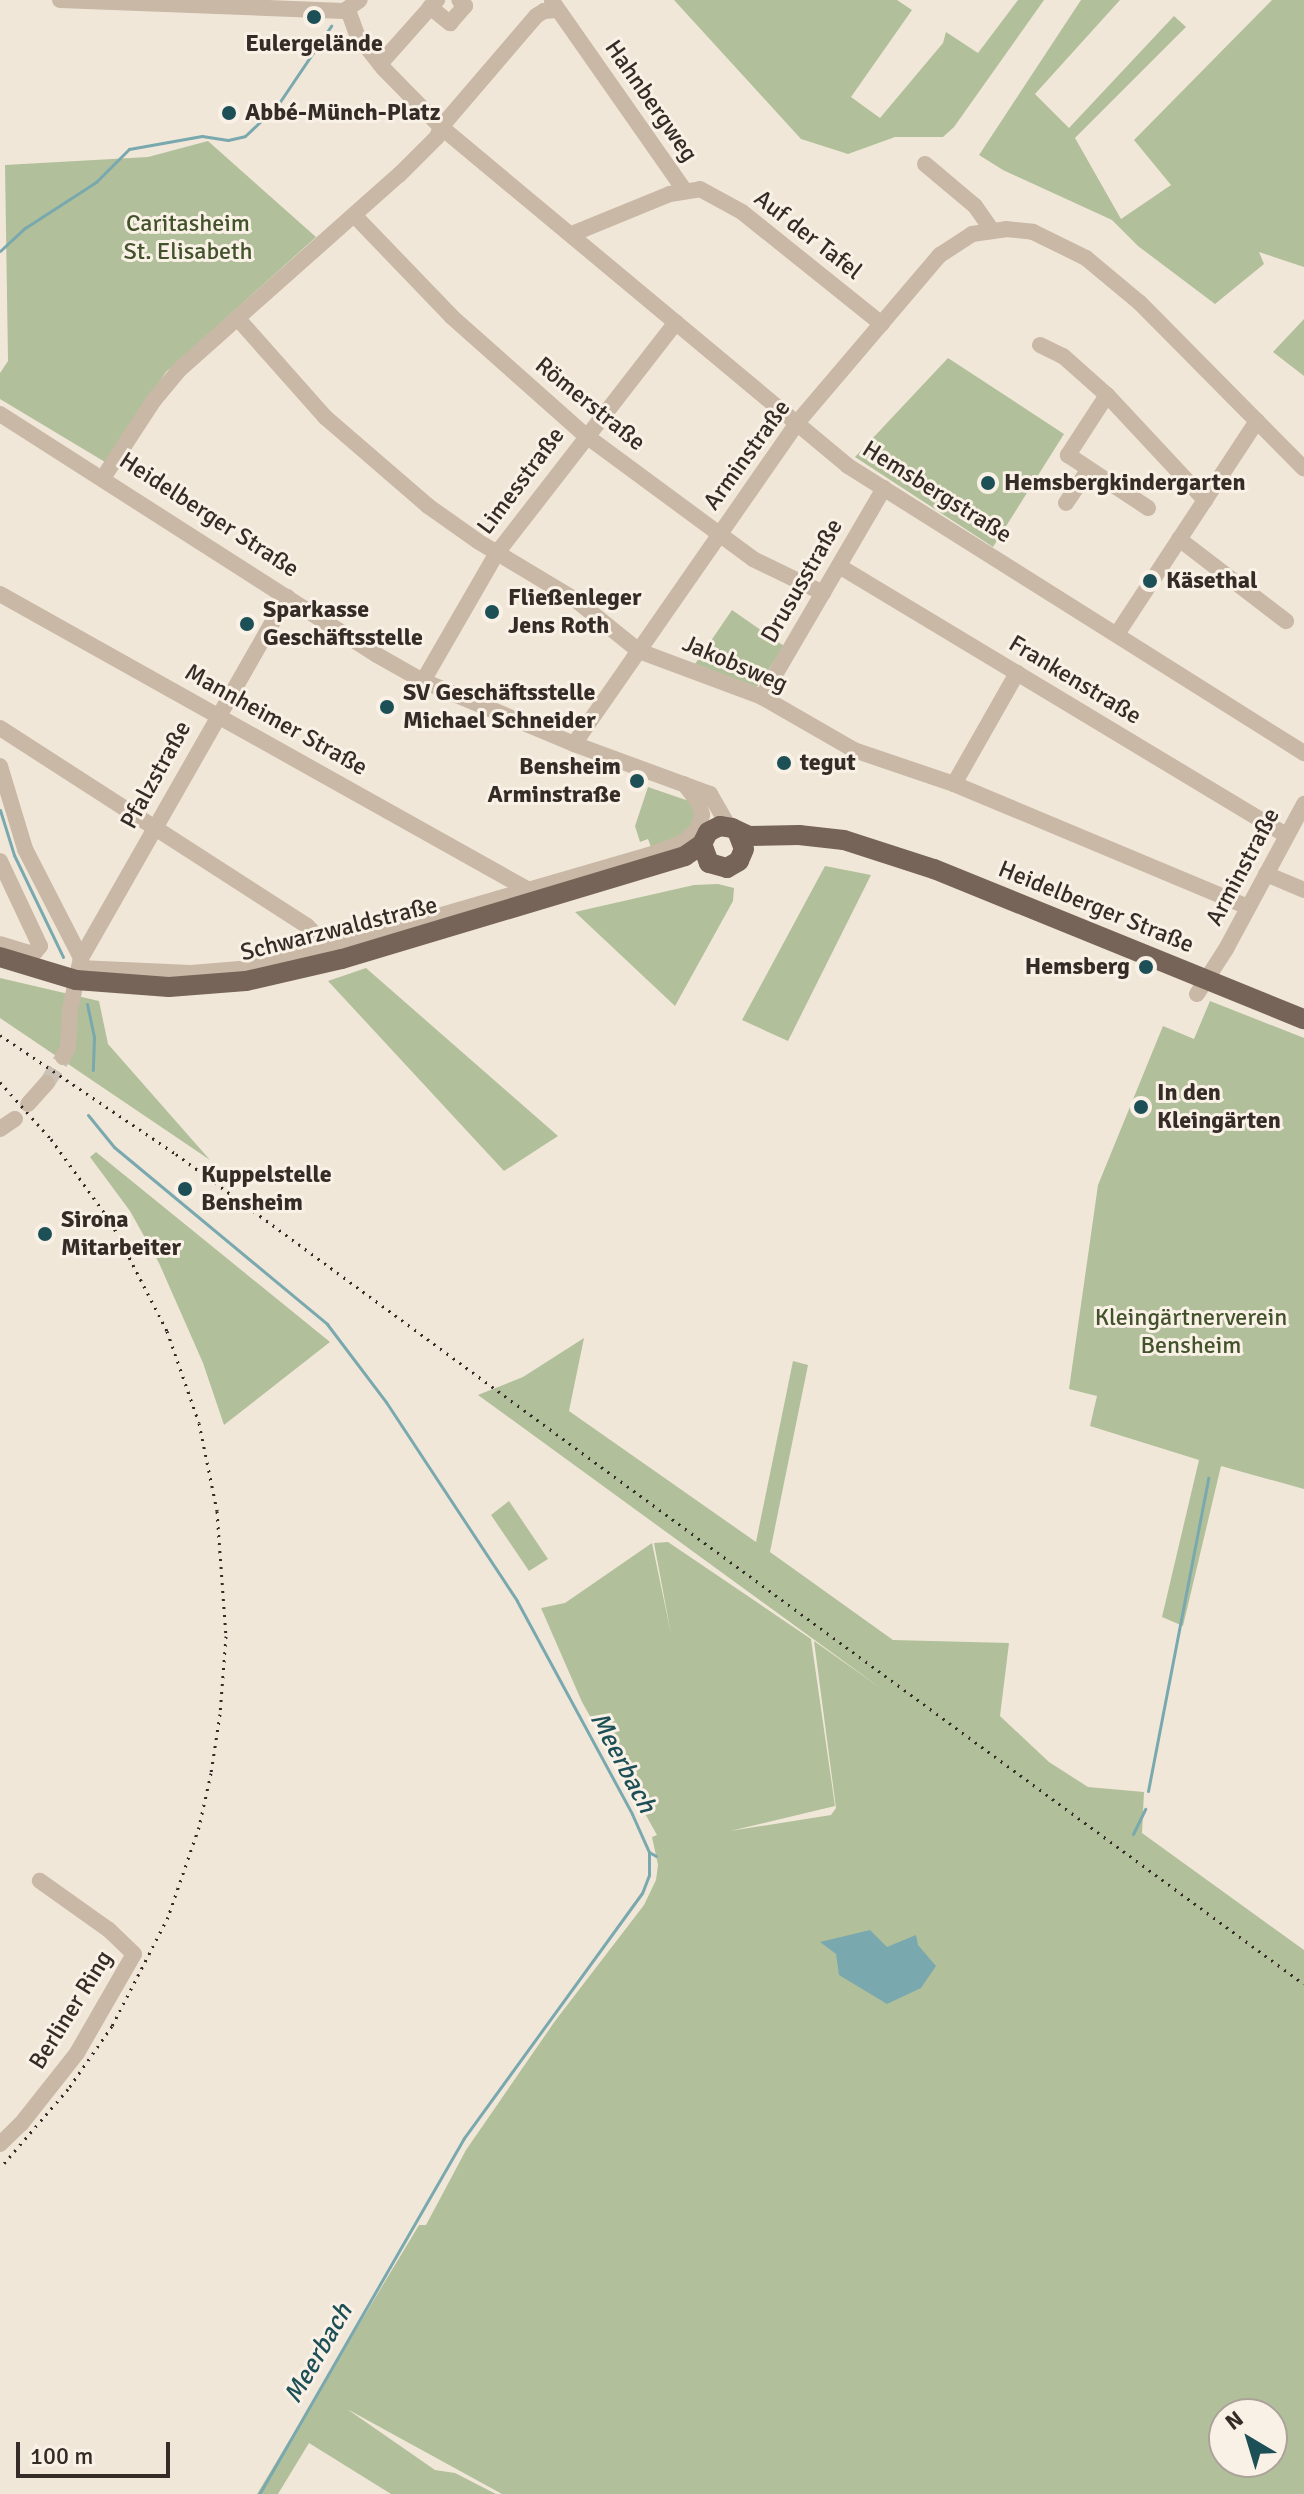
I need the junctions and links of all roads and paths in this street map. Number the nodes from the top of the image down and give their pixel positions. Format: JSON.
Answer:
{"nodes":[{"id":1,"x":60,"y":0,"type":"edge"},
{"id":2,"x":459,"y":0,"type":"edge"},
{"id":3,"x":433,"y":4,"type":"edge"},
{"id":4,"x":354,"y":5,"type":"edge"},
{"id":5,"x":554,"y":5,"type":"edge"},
{"id":6,"x":380,"y":64,"type":"junction"},
{"id":7,"x":441,"y":127,"type":"junction"},
{"id":8,"x":925,"y":164,"type":"dead end"},
{"id":9,"x":693,"y":190,"type":"junction"},
{"id":10,"x":354,"y":215,"type":"junction"},
{"id":11,"x":992,"y":230,"type":"junction"},
{"id":12,"x":572,"y":234,"type":"junction"},
{"id":13,"x":239,"y":320,"type":"junction"},
{"id":14,"x":676,"y":322,"type":"junction"},
{"id":15,"x":882,"y":324,"type":"junction"},
{"id":16,"x":1040,"y":345,"type":"dead end"},
{"id":17,"x":1107,"y":395,"type":"junction"},
{"id":18,"x":0,"y":414,"type":"edge"},
{"id":19,"x":1257,"y":421,"type":"junction"},
{"id":20,"x":796,"y":424,"type":"junction"},
{"id":21,"x":585,"y":435,"type":"junction"},
{"id":22,"x":1089,"y":469,"type":"junction"},
{"id":23,"x":1304,"y":469,"type":"edge"},
{"id":24,"x":103,"y":478,"type":"junction"},
{"id":25,"x":884,"y":488,"type":"junction"},
{"id":26,"x":1205,"y":500,"type":"junction"},
{"id":27,"x":1066,"y":503,"type":"dead end"},
{"id":28,"x":1148,"y":508,"type":"dead end"},
{"id":29,"x":718,"y":536,"type":"junction"},
{"id":30,"x":1179,"y":539,"type":"junction"},
{"id":31,"x":497,"y":553,"type":"junction"},
{"id":32,"x":839,"y":566,"type":"junction"},
{"id":33,"x":823,"y":593,"type":"junction"},
{"id":34,"x":0,"y":594,"type":"edge"},
{"id":35,"x":287,"y":597,"type":"junction"},
{"id":36,"x":1286,"y":621,"type":"dead end"},
{"id":37,"x":1117,"y":634,"type":"junction"},
{"id":38,"x":639,"y":651,"type":"junction"},
{"id":39,"x":1017,"y":673,"type":"junction"},
{"id":40,"x":423,"y":681,"type":"junction"},
{"id":41,"x":762,"y":697,"type":"junction"},
{"id":42,"x":218,"y":715,"type":"junction"},
{"id":43,"x":0,"y":728,"type":"edge"},
{"id":44,"x":574,"y":744,"type":"junction"},
{"id":45,"x":1304,"y":753,"type":"edge"},
{"id":46,"x":0,"y":766,"type":"edge"},
{"id":47,"x":682,"y":782,"type":"junction"},
{"id":48,"x":954,"y":784,"type":"junction"},
{"id":49,"x":700,"y":789,"type":"junction"},
{"id":50,"x":1304,"y":804,"type":"edge"},
{"id":51,"x":155,"y":826,"type":"junction"},
{"id":52,"x":1286,"y":835,"type":"junction"},
{"id":53,"x":737,"y":836,"type":"junction"},
{"id":54,"x":700,"y":847,"type":"junction"},
{"id":55,"x":0,"y":861,"type":"edge"},
{"id":56,"x":1266,"y":874,"type":"junction"},
{"id":57,"x":527,"y":889,"type":"junction"},
{"id":58,"x":1304,"y":890,"type":"edge"},
{"id":59,"x":1248,"y":907,"type":"junction"},
{"id":60,"x":0,"y":944,"type":"edge"},
{"id":61,"x":329,"y":948,"type":"junction"},
{"id":62,"x":0,"y":957,"type":"edge"},
{"id":63,"x":79,"y":968,"type":"junction"},
{"id":64,"x":1201,"y":987,"type":"junction"},
{"id":65,"x":1304,"y":1019,"type":"edge"},
{"id":66,"x":63,"y":1057,"type":"tunnel mouth"},
{"id":67,"x":47,"y":1083,"type":"tunnel mouth"},
{"id":68,"x":28,"y":1104,"type":"dead end"},
{"id":69,"x":15,"y":1119,"type":"dead end"},
{"id":70,"x":0,"y":1129,"type":"edge"},
{"id":71,"x":40,"y":1881,"type":"dead end"},
{"id":72,"x":0,"y":2144,"type":"edge"}],
"edges":[{"from":1,"to":4,"type":"street"},
{"from":2,"to":3,"type":"street"},
{"from":3,"to":6,"type":"street"},
{"from":4,"to":6,"type":"street","name":"Hemsbergstraße"},
{"from":5,"to":7,"type":"street"},
{"from":5,"to":9,"type":"street","name":"Hahnbergweg"},
{"from":6,"to":7,"type":"street","name":"Hemsbergstraße"},
{"from":7,"to":10,"type":"street"},
{"from":7,"to":12,"type":"street","name":"Hemsbergstraße"},
{"from":8,"to":11,"type":"street"},
{"from":9,"to":12,"type":"street"},
{"from":9,"to":15,"type":"street","name":"Auf der Tafel"},
{"from":10,"to":13,"type":"street"},
{"from":10,"to":21,"type":"street","name":"Römerstraße"},
{"from":11,"to":15,"type":"street","name":"Arminstraße"},
{"from":11,"to":19,"type":"street","name":"Arminstraße"},
{"from":12,"to":14,"type":"street","name":"Hemsbergstraße"},
{"from":13,"to":24,"type":"street"},
{"from":13,"to":31,"type":"street","name":"Jakobsweg"},
{"from":14,"to":20,"type":"street","name":"Hemsbergstraße"},
{"from":14,"to":21,"type":"street","name":"Limesstraße"},
{"from":15,"to":20,"type":"street","name":"Arminstraße"},
{"from":16,"to":17,"type":"street"},
{"from":17,"to":22,"type":"street"},
{"from":17,"to":26,"type":"street"},
{"from":18,"to":24,"type":"street","name":"Heidelberger Straße"},
{"from":19,"to":23,"type":"street","name":"Arminstraße"},
{"from":19,"to":26,"type":"street"},
{"from":20,"to":25,"type":"street","name":"Hemsbergstraße"},
{"from":20,"to":29,"type":"street","name":"Arminstraße"},
{"from":21,"to":29,"type":"street","name":"Römerstraße"},
{"from":21,"to":31,"type":"street","name":"Limesstraße"},
{"from":22,"to":27,"type":"street"},
{"from":22,"to":28,"type":"street"},
{"from":24,"to":35,"type":"street","name":"Heidelberger Straße"},
{"from":25,"to":32,"type":"street","name":"Drususstraße"},
{"from":25,"to":37,"type":"street","name":"Hemsbergstraße"},
{"from":26,"to":30,"type":"street"},
{"from":29,"to":33,"type":"street","name":"Römerstraße"},
{"from":29,"to":38,"type":"street","name":"Arminstraße"},
{"from":30,"to":36,"type":"street"},
{"from":30,"to":37,"type":"street"},
{"from":31,"to":38,"type":"street","name":"Jakobsweg"},
{"from":31,"to":40,"type":"street","name":"Limesstraße"},
{"from":32,"to":33,"type":"street","name":"Drususstraße"},
{"from":32,"to":39,"type":"street","name":"Frankenstraße"},
{"from":33,"to":41,"type":"street","name":"Drususstraße"},
{"from":34,"to":42,"type":"street","name":"Mannheimer Straße"},
{"from":35,"to":40,"type":"street","name":"Heidelberger Straße"},
{"from":35,"to":42,"type":"street","name":"Pfalzstraße"},
{"from":37,"to":45,"type":"street","name":"Hemsbergstraße"},
{"from":38,"to":41,"type":"street","name":"Jakobsweg"},
{"from":38,"to":44,"type":"street","name":"Arminstraße"},
{"from":39,"to":48,"type":"street"},
{"from":39,"to":52,"type":"street","name":"Frankenstraße"},
{"from":40,"to":44,"type":"street","name":"Heidelberger Straße"},
{"from":41,"to":48,"type":"street","name":"Jakobsweg"},
{"from":42,"to":51,"type":"street","name":"Pfalzstraße"},
{"from":42,"to":57,"type":"street","name":"Mannheimer Straße"},
{"from":43,"to":51,"type":"street"},
{"from":44,"to":47,"type":"street","name":"Heidelberger Straße"},
{"from":46,"to":63,"type":"street"},
{"from":47,"to":49,"type":"street","name":"Heidelberger Straße"},
{"from":47,"to":57,"type":"street","name":"Schwarzwaldstraße"},
{"from":48,"to":59,"type":"street","name":"Jakobsweg"},
{"from":49,"to":53,"type":"street","name":"Heidelberger Straße"},
{"from":49,"to":54,"type":"street"},
{"from":50,"to":52,"type":"street","name":"Arminstraße"},
{"from":51,"to":61,"type":"street"},
{"from":51,"to":63,"type":"street","name":"Pfalzstraße"},
{"from":52,"to":56,"type":"street","name":"Arminstraße"},
{"from":53,"to":54,"type":"main road","name":"Heidelberger Straße"},
{"from":53,"to":54,"type":"main road"},
{"from":53,"to":64,"type":"main road","name":"Heidelberger Straße"},
{"from":54,"to":63,"type":"main road","name":"Schwarzwaldstraße"},
{"from":55,"to":60,"type":"street"},
{"from":56,"to":58,"type":"street"},
{"from":56,"to":59,"type":"street","name":"Arminstraße"},
{"from":57,"to":61,"type":"street","name":"Schwarzwaldstraße"},
{"from":59,"to":64,"type":"street","name":"Arminstraße"},
{"from":61,"to":63,"type":"street","name":"Schwarzwaldstraße"},
{"from":62,"to":63,"type":"main road","name":"Schwarzwaldstraße"},
{"from":63,"to":66,"type":"street"},
{"from":64,"to":65,"type":"main road","name":"Heidelberger Straße"},
{"from":67,"to":68,"type":"street"},
{"from":69,"to":70,"type":"street"},
{"from":71,"to":72,"type":"street","name":"Berliner Ring"}]}
